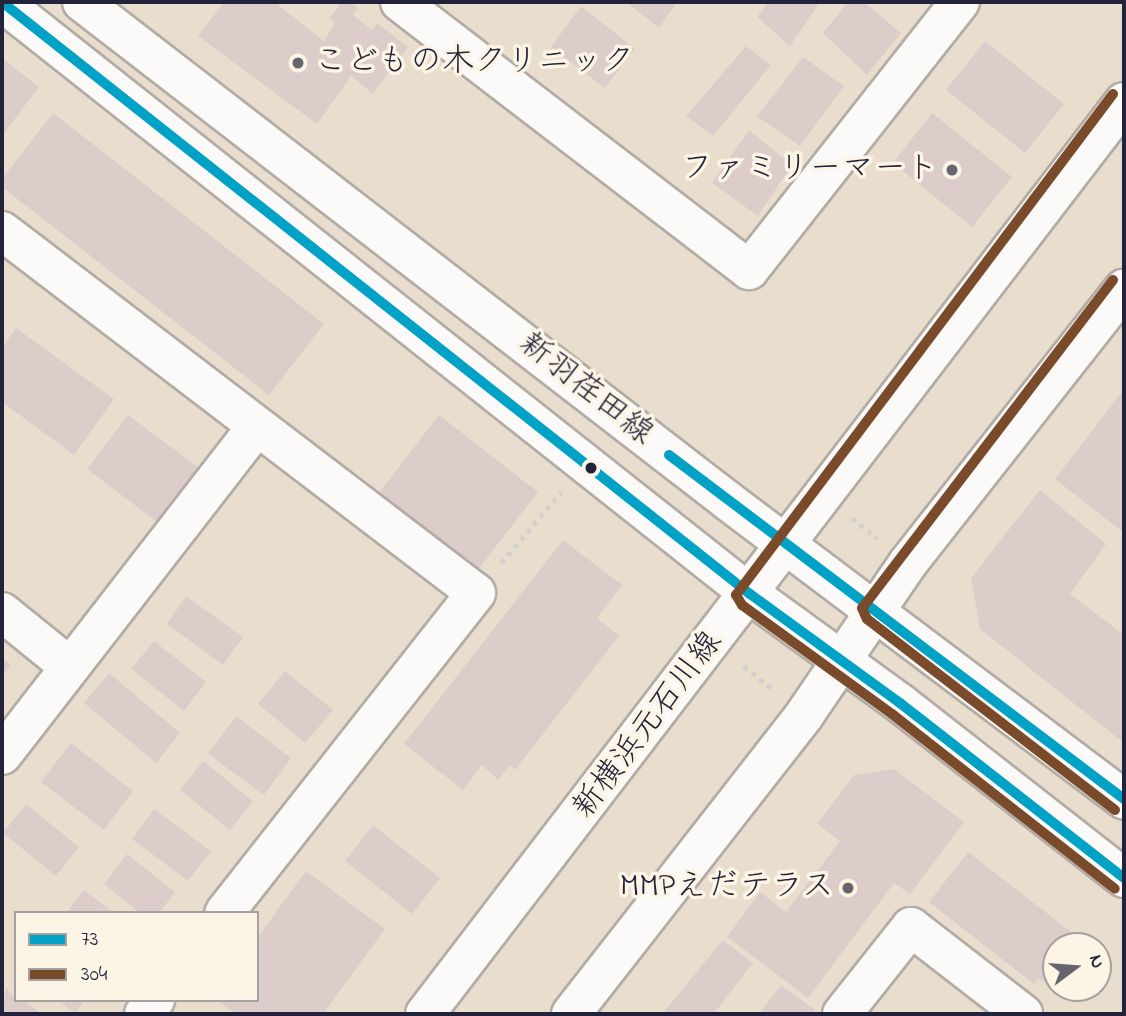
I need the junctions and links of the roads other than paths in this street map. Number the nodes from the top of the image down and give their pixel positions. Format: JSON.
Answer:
{"nodes":[{"id":1,"x":2,"y":2,"type":"edge"},
{"id":2,"x":82,"y":2,"type":"edge"},
{"id":3,"x":400,"y":2,"type":"edge"},
{"id":4,"x":947,"y":6,"type":"edge"},
{"id":5,"x":1124,"y":102,"type":"edge"},
{"id":6,"x":2,"y":232,"type":"edge"},
{"id":7,"x":1124,"y":289,"type":"edge"},
{"id":8,"x":256,"y":427,"type":"junction"},
{"id":9,"x":789,"y":543,"type":"junction"},
{"id":10,"x":750,"y":594,"type":"junction"},
{"id":11,"x":876,"y":608,"type":"junction"},
{"id":12,"x":2,"y":612,"type":"edge"},
{"id":13,"x":840,"y":664,"type":"junction"},
{"id":14,"x":70,"y":667,"type":"junction"},
{"id":15,"x":2,"y":755,"type":"edge"},
{"id":16,"x":1124,"y":799,"type":"edge"},
{"id":17,"x":1124,"y":878,"type":"edge"},
{"id":18,"x":226,"y":911,"type":"edge"},
{"id":19,"x":425,"y":1014,"type":"edge"},
{"id":20,"x":571,"y":1014,"type":"edge"},
{"id":21,"x":842,"y":1014,"type":"edge"},
{"id":22,"x":1023,"y":1014,"type":"edge"}],
"edges":[{"from":1,"to":10,"type":"street","name":"新羽荏田線"},
{"from":2,"to":9,"type":"street","name":"新羽荏田線"},
{"from":3,"to":4,"type":"street"},
{"from":5,"to":9,"type":"street","name":"新横浜元石川線"},
{"from":6,"to":8,"type":"street"},
{"from":7,"to":11,"type":"street"},
{"from":8,"to":14,"type":"street"},
{"from":8,"to":18,"type":"street"},
{"from":9,"to":10,"type":"street","name":"新横浜元石川線"},
{"from":9,"to":11,"type":"street","name":"新羽荏田線"},
{"from":10,"to":13,"type":"street","name":"新羽荏田線"},
{"from":10,"to":19,"type":"street","name":"新横浜元石川線"},
{"from":11,"to":13,"type":"street"},
{"from":11,"to":16,"type":"street","name":"新羽荏田線"},
{"from":12,"to":14,"type":"street"},
{"from":13,"to":17,"type":"street","name":"新羽荏田線"},
{"from":13,"to":20,"type":"street"},
{"from":14,"to":15,"type":"street"},
{"from":21,"to":22,"type":"street"}]}
